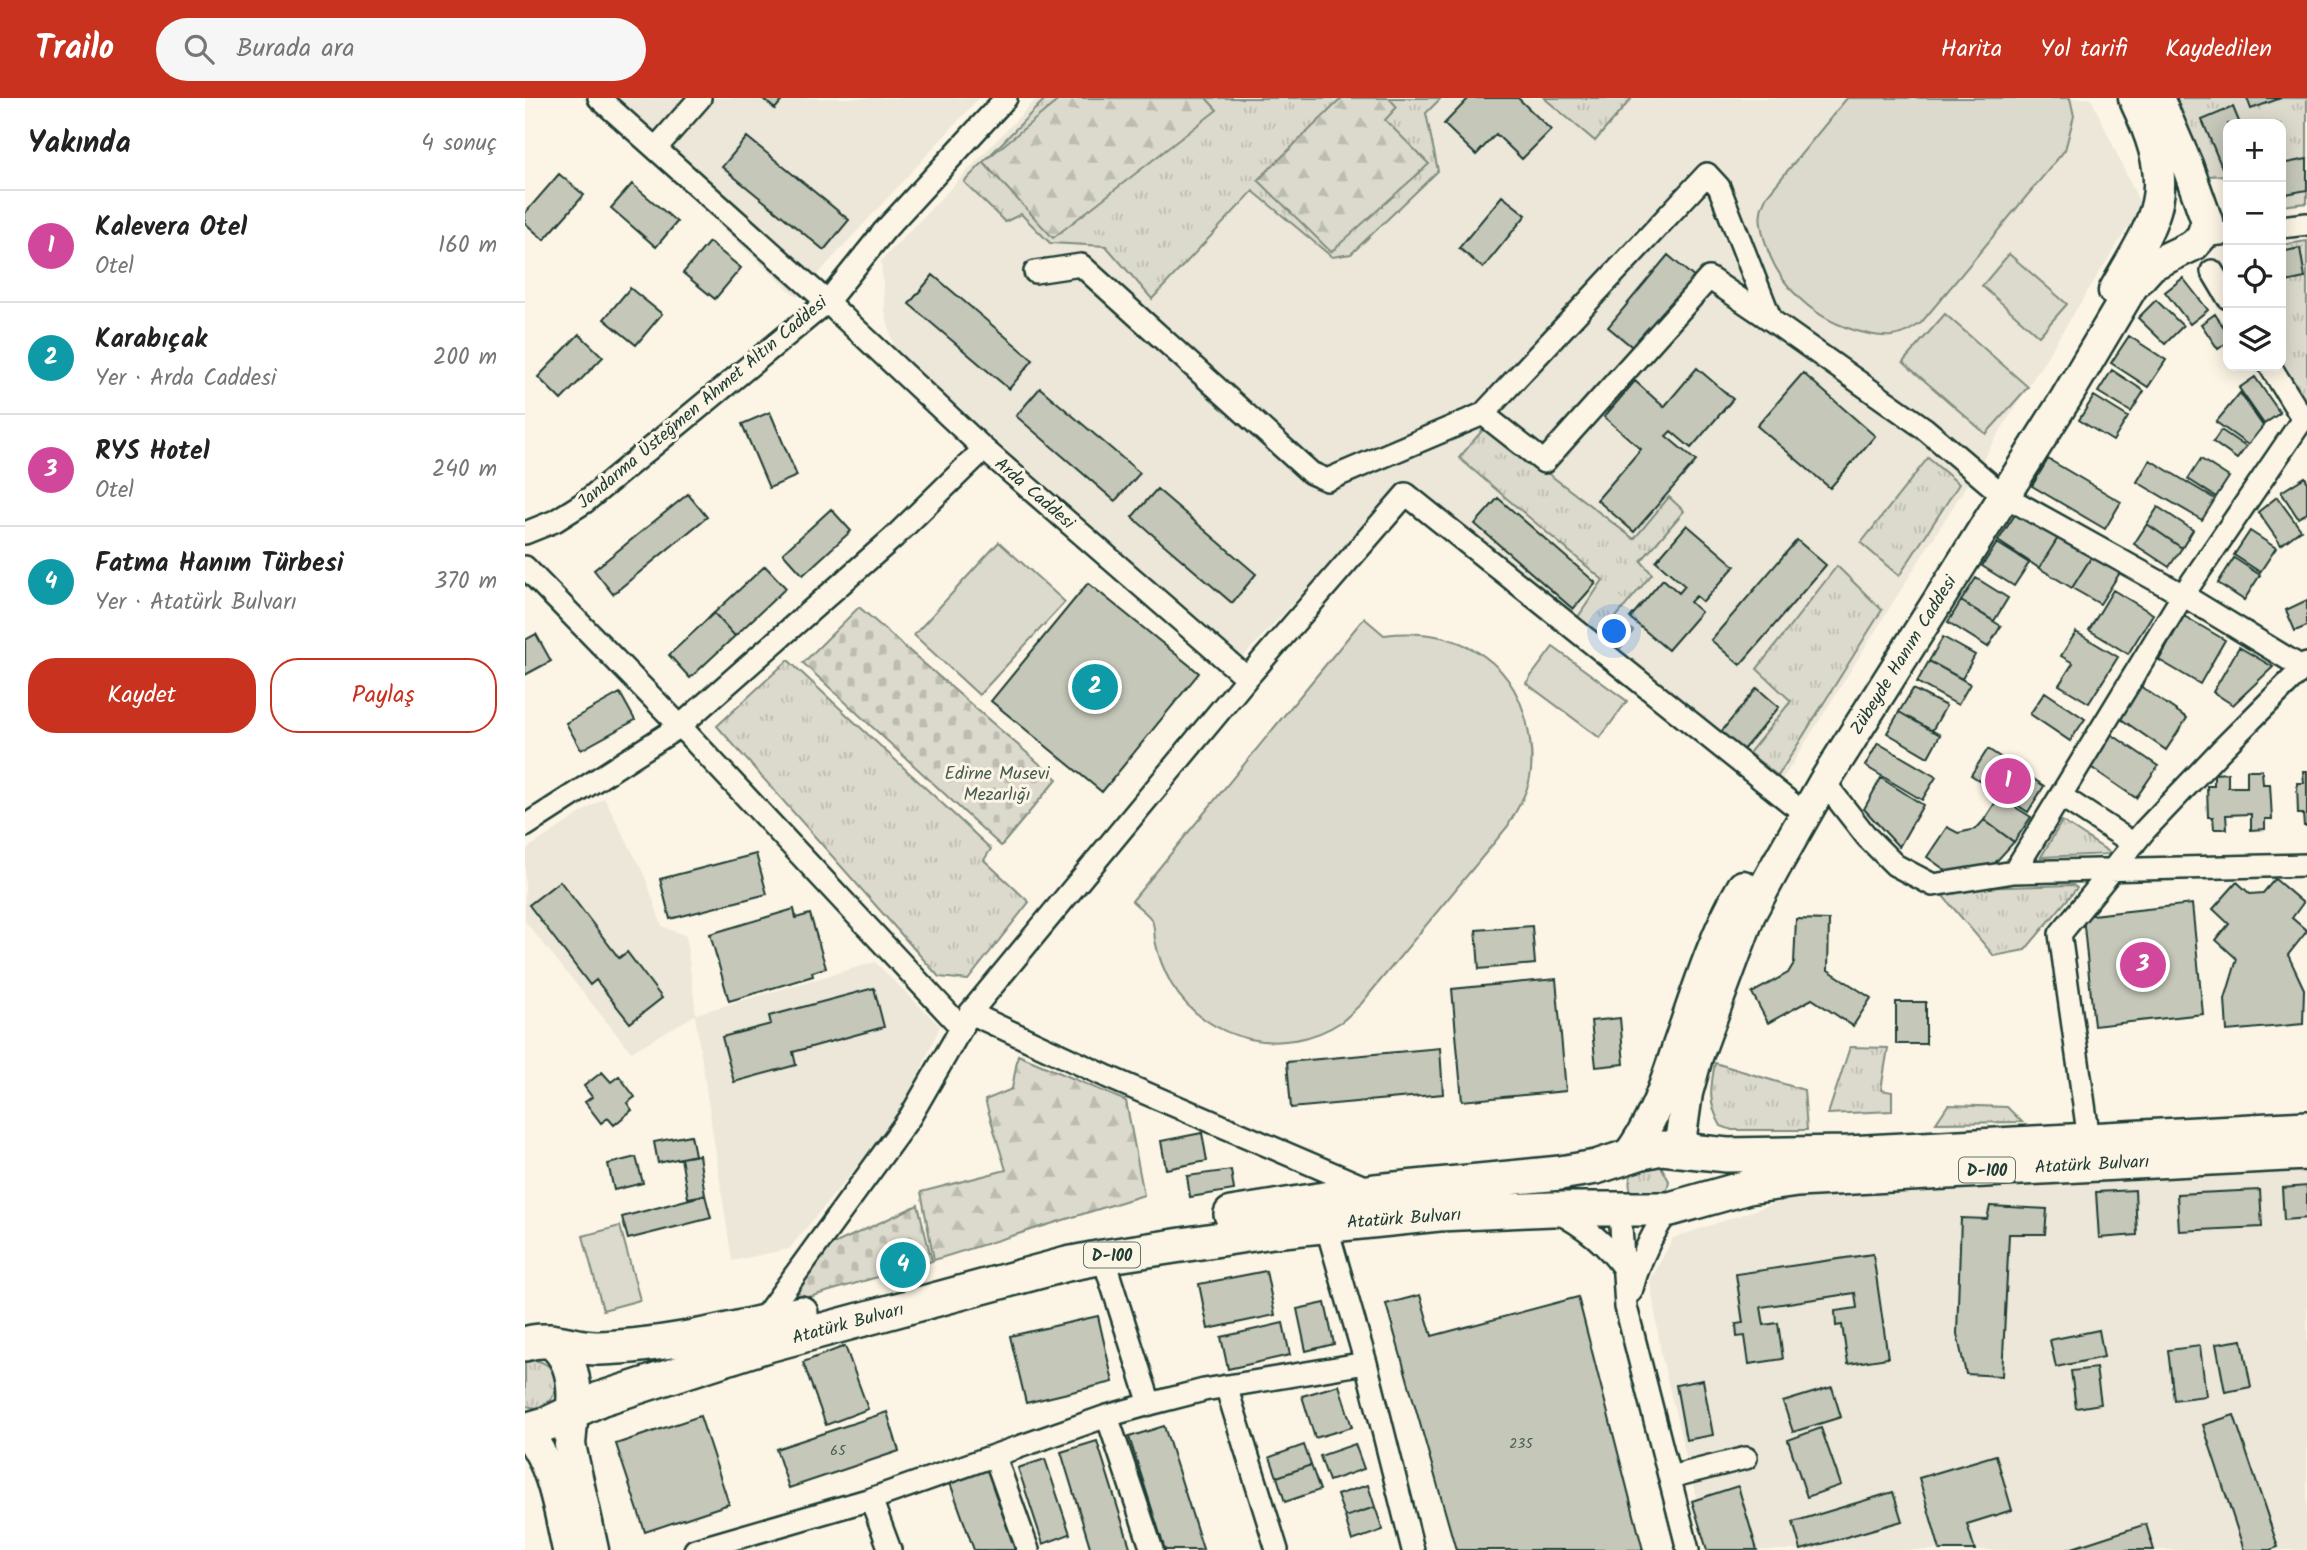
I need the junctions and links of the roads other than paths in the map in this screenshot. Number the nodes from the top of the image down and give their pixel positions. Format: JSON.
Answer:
{"nodes":[{"id":1,"x":599,"y":98,"type":"edge"},
{"id":2,"x":700,"y":98,"type":"edge"},
{"id":3,"x":1006,"y":98,"type":"edge"},
{"id":4,"x":2147,"y":100,"type":"edge"},
{"id":5,"x":656,"y":148,"type":"junction"},
{"id":6,"x":2150,"y":223,"type":"junction"},
{"id":7,"x":2307,"y":224,"type":"edge"},
{"id":8,"x":2286,"y":226,"type":"edge"},
{"id":9,"x":2215,"y":234,"type":"edge"},
{"id":10,"x":2174,"y":254,"type":"junction"},
{"id":11,"x":2212,"y":271,"type":"dead end"},
{"id":12,"x":1035,"y":272,"type":"dead end"},
{"id":13,"x":2223,"y":290,"type":"edge"},
{"id":14,"x":827,"y":302,"type":"junction"},
{"id":15,"x":1771,"y":320,"type":"junction"},
{"id":16,"x":2273,"y":371,"type":"edge"},
{"id":17,"x":1483,"y":414,"type":"junction"},
{"id":18,"x":984,"y":449,"type":"junction"},
{"id":19,"x":1997,"y":490,"type":"junction"},
{"id":20,"x":525,"y":533,"type":"edge"},
{"id":21,"x":525,"y":567,"type":"edge"},
{"id":22,"x":2183,"y":595,"type":"junction"},
{"id":23,"x":2305,"y":666,"type":"edge"},
{"id":24,"x":1247,"y":678,"type":"junction"},
{"id":25,"x":680,"y":726,"type":"junction"},
{"id":26,"x":1824,"y":782,"type":"junction"},
{"id":27,"x":2061,"y":796,"type":"junction"},
{"id":28,"x":1791,"y":803,"type":"junction"},
{"id":29,"x":525,"y":826,"type":"edge"},
{"id":30,"x":2134,"y":844,"type":"junction"},
{"id":31,"x":2307,"y":865,"type":"edge"},
{"id":32,"x":2112,"y":869,"type":"junction"},
{"id":33,"x":2014,"y":872,"type":"junction"},
{"id":34,"x":965,"y":1019,"type":"junction"},
{"id":35,"x":2307,"y":1128,"type":"edge"},
{"id":36,"x":2089,"y":1140,"type":"junction"},
{"id":37,"x":1679,"y":1150,"type":"junction"},
{"id":38,"x":2307,"y":1153,"type":"edge"},
{"id":39,"x":1626,"y":1158,"type":"junction"},
{"id":40,"x":1375,"y":1191,"type":"junction"},
{"id":41,"x":1552,"y":1209,"type":"junction"},
{"id":42,"x":1670,"y":1209,"type":"junction"},
{"id":43,"x":1621,"y":1210,"type":"junction"},
{"id":44,"x":1326,"y":1224,"type":"junction"},
{"id":45,"x":1103,"y":1257,"type":"junction"},
{"id":46,"x":1624,"y":1269,"type":"junction"},
{"id":47,"x":1626,"y":1307,"type":"junction"},
{"id":48,"x":761,"y":1323,"type":"junction"},
{"id":49,"x":534,"y":1337,"type":"edge"},
{"id":50,"x":1366,"y":1363,"type":"junction"},
{"id":51,"x":1226,"y":1386,"type":"junction"},
{"id":52,"x":1150,"y":1404,"type":"junction"},
{"id":53,"x":573,"y":1411,"type":"junction"},
{"id":54,"x":1107,"y":1416,"type":"junction"},
{"id":55,"x":525,"y":1430,"type":"edge"},
{"id":56,"x":995,"y":1457,"type":"junction"},
{"id":57,"x":1745,"y":1458,"type":"dead end"},
{"id":58,"x":1670,"y":1477,"type":"junction"},
{"id":59,"x":871,"y":1499,"type":"junction"},
{"id":60,"x":749,"y":1542,"type":"edge"},
{"id":61,"x":1410,"y":1549,"type":"edge"},
{"id":62,"x":568,"y":1550,"type":"edge"},
{"id":63,"x":593,"y":1550,"type":"edge"},
{"id":64,"x":695,"y":1550,"type":"edge"},
{"id":65,"x":890,"y":1550,"type":"edge"},
{"id":66,"x":1028,"y":1550,"type":"edge"},
{"id":67,"x":1153,"y":1550,"type":"edge"},
{"id":68,"x":1277,"y":1550,"type":"edge"},
{"id":69,"x":1688,"y":1550,"type":"edge"}],
"edges":[{"from":1,"to":5,"type":"street","name":"Arda Caddesi"},
{"from":2,"to":5,"type":"street"},
{"from":3,"to":14,"type":"street","name":"Jandarma Üsteğmen Ahmet Altın Caddesi"},
{"from":4,"to":6,"type":"main road","name":"Zübeyde Hanım Caddesi"},
{"from":4,"to":9,"type":"main road"},
{"from":5,"to":14,"type":"street","name":"Arda Caddesi"},
{"from":6,"to":10,"type":"main road"},
{"from":6,"to":19,"type":"main road","name":"Zübeyde Hanım Caddesi"},
{"from":7,"to":8,"type":"street"},
{"from":9,"to":10,"type":"main road","name":"Zübeyde Hanım Caddesi"},
{"from":10,"to":19,"type":"main road","name":"Zübeyde Hanım Caddesi"},
{"from":11,"to":13,"type":"street"},
{"from":12,"to":17,"type":"street"},
{"from":14,"to":18,"type":"street","name":"Arda Caddesi"},
{"from":14,"to":20,"type":"street","name":"Jandarma Üsteğmen Ahmet Altın Caddesi"},
{"from":15,"to":17,"type":"street"},
{"from":15,"to":17,"type":"street"},
{"from":15,"to":19,"type":"street"},
{"from":16,"to":22,"type":"street"},
{"from":18,"to":24,"type":"street","name":"Arda Caddesi"},
{"from":18,"to":25,"type":"street"},
{"from":19,"to":22,"type":"street"},
{"from":19,"to":26,"type":"main road","name":"Zübeyde Hanım Caddesi"},
{"from":19,"to":28,"type":"main road","name":"Zübeyde Hanım Caddesi"},
{"from":21,"to":25,"type":"street"},
{"from":22,"to":23,"type":"street"},
{"from":22,"to":27,"type":"street"},
{"from":23,"to":30,"type":"street"},
{"from":24,"to":28,"type":"street"},
{"from":24,"to":34,"type":"street"},
{"from":25,"to":29,"type":"street"},
{"from":25,"to":34,"type":"street"},
{"from":26,"to":33,"type":"street"},
{"from":26,"to":37,"type":"main road","name":"Zübeyde Hanım Caddesi"},
{"from":27,"to":30,"type":"street"},
{"from":27,"to":33,"type":"street"},
{"from":28,"to":39,"type":"main road","name":"Zübeyde Hanım Caddesi"},
{"from":30,"to":32,"type":"street"},
{"from":31,"to":32,"type":"street"},
{"from":32,"to":33,"type":"street"},
{"from":32,"to":36,"type":"street"},
{"from":34,"to":40,"type":"street"},
{"from":34,"to":48,"type":"street"},
{"from":35,"to":36,"type":"main road","name":"Atatürk Bulvarı","number":"D-100"},
{"from":36,"to":37,"type":"main road","name":"Atatürk Bulvarı","number":"D-100"},
{"from":37,"to":39,"type":"main road","name":"Atatürk Bulvarı","number":"D-100"},
{"from":37,"to":42,"type":"main road"},
{"from":38,"to":42,"type":"main road","name":"Atatürk Bulvarı","number":"D-100"},
{"from":39,"to":40,"type":"main road","name":"Atatürk Bulvarı","number":"D-100"},
{"from":39,"to":43,"type":"main road"},
{"from":40,"to":48,"type":"main road","name":"Atatürk Bulvarı","number":"D-100"},
{"from":41,"to":43,"type":"main road","name":"Atatürk Bulvarı","number":"D-100"},
{"from":41,"to":44,"type":"main road","name":"Atatürk Bulvarı","number":"D-100"},
{"from":41,"to":46,"type":"street"},
{"from":42,"to":43,"type":"main road","name":"Atatürk Bulvarı","number":"D-100"},
{"from":42,"to":47,"type":"street"},
{"from":43,"to":46,"type":"street"},
{"from":44,"to":45,"type":"main road","name":"Atatürk Bulvarı","number":"D-100"},
{"from":44,"to":50,"type":"street"},
{"from":45,"to":52,"type":"street"},
{"from":45,"to":53,"type":"main road","name":"Atatürk Bulvarı","number":"D-100"},
{"from":46,"to":47,"type":"street"},
{"from":47,"to":58,"type":"street"},
{"from":48,"to":49,"type":"main road","name":"Atatürk Bulvarı","number":"D-100"},
{"from":49,"to":53,"type":"main road"},
{"from":50,"to":51,"type":"street"},
{"from":50,"to":61,"type":"street"},
{"from":51,"to":52,"type":"street"},
{"from":51,"to":68,"type":"street"},
{"from":52,"to":54,"type":"street"},
{"from":53,"to":55,"type":"main road","name":"Atatürk Bulvarı","number":"D-100"},
{"from":53,"to":63,"type":"main road"},
{"from":54,"to":56,"type":"street"},
{"from":54,"to":67,"type":"street"},
{"from":55,"to":62,"type":"main road"},
{"from":56,"to":59,"type":"street"},
{"from":56,"to":66,"type":"street"},
{"from":57,"to":58,"type":"street"},
{"from":58,"to":69,"type":"street"},
{"from":59,"to":60,"type":"street"},
{"from":59,"to":65,"type":"street"},
{"from":60,"to":64,"type":"street"}]}
